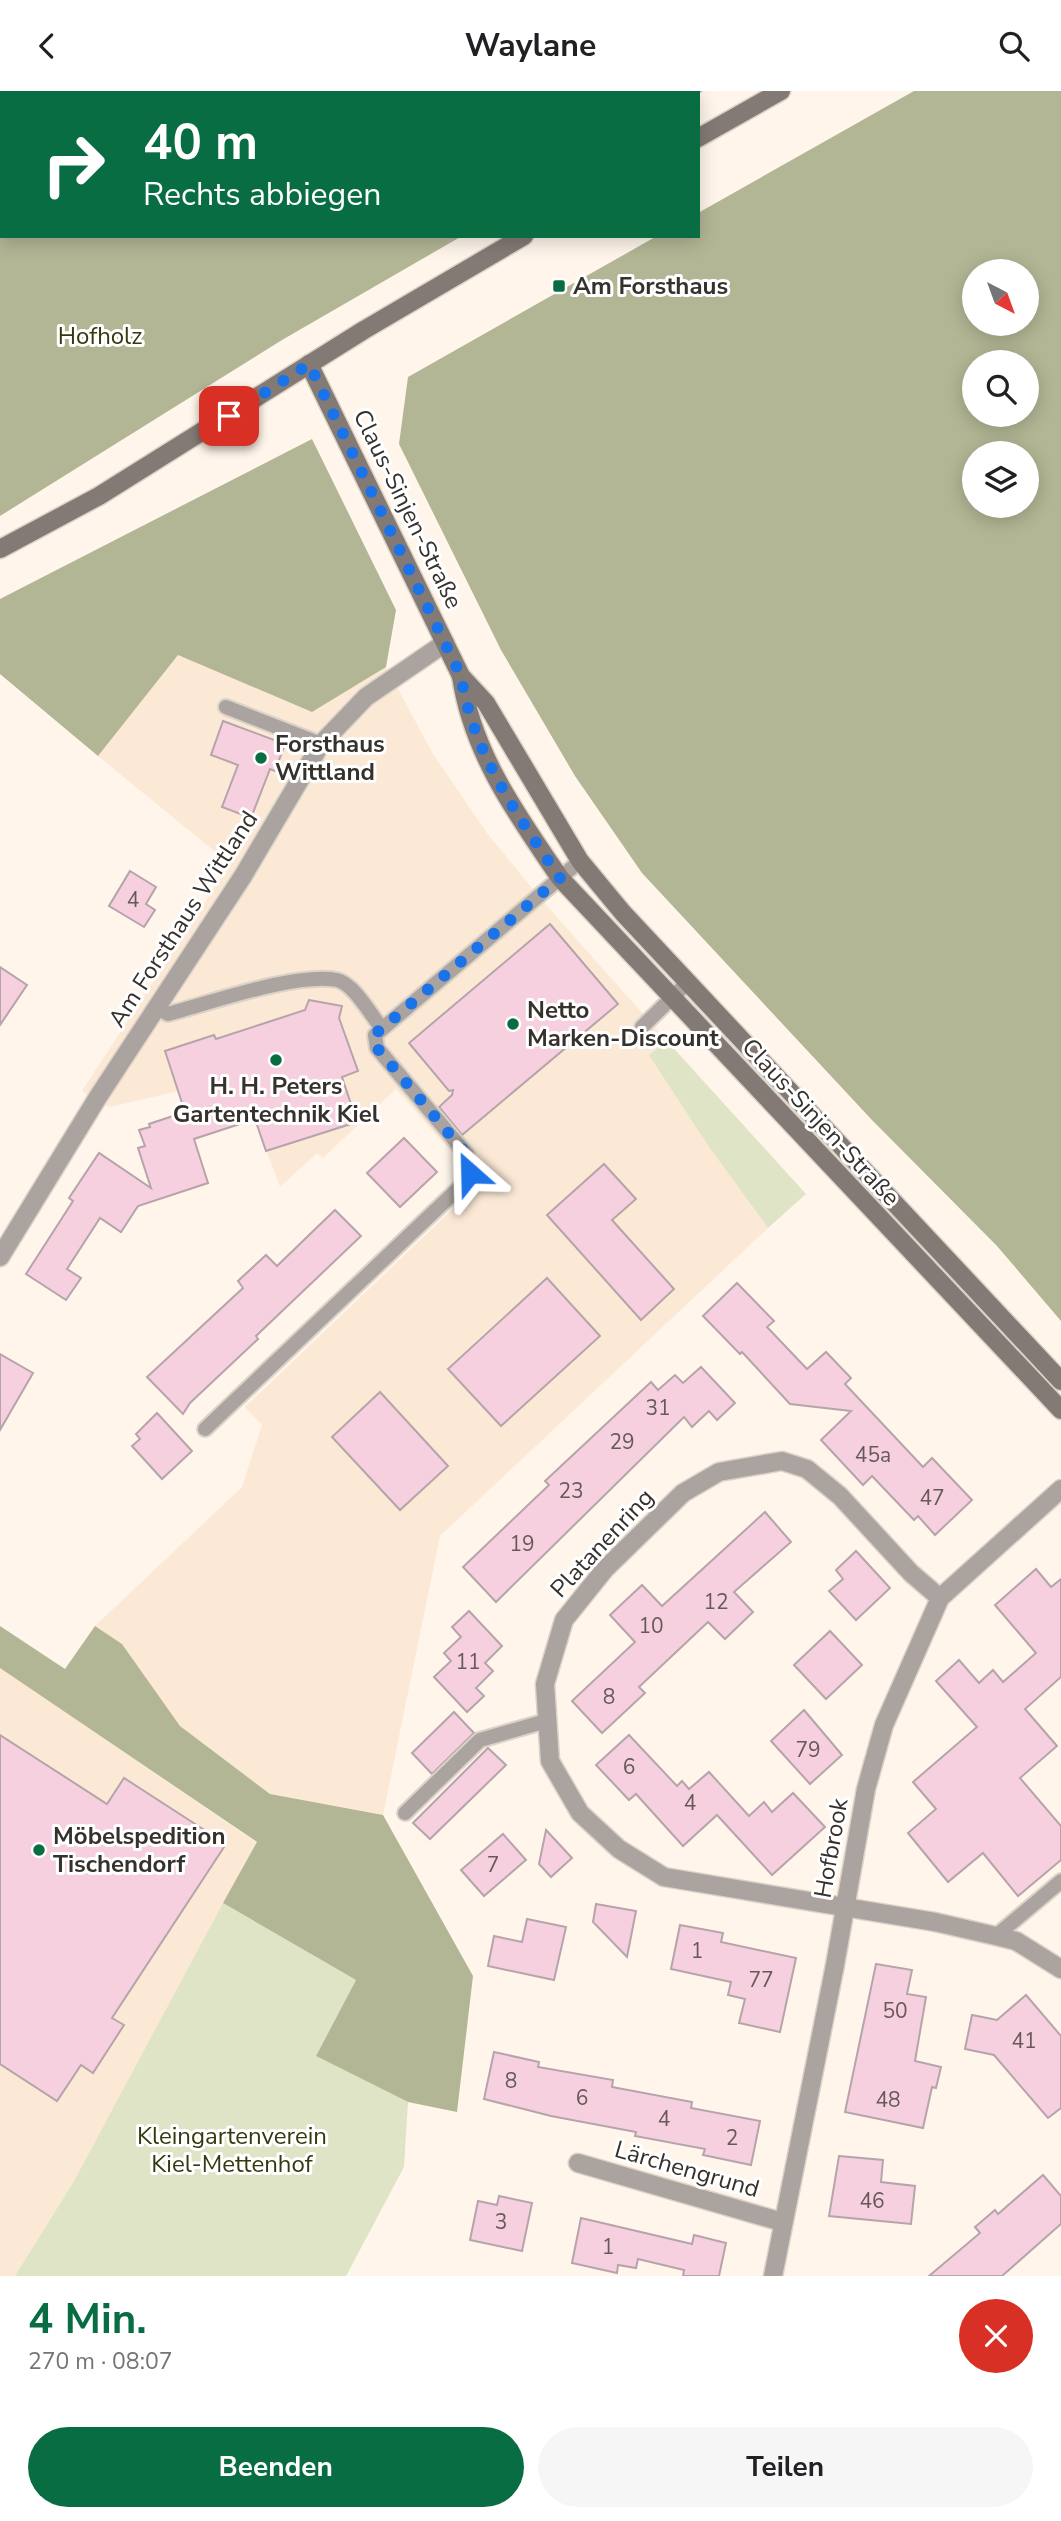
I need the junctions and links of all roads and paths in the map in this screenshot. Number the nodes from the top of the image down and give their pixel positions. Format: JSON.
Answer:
{"nodes":[{"id":1,"x":781,"y":91,"type":"edge"},
{"id":2,"x":700,"y":137,"type":"edge"},
{"id":3,"x":521,"y":238,"type":"edge"},
{"id":4,"x":309,"y":364,"type":"junction"},
{"id":5,"x":0,"y":549,"type":"edge"},
{"id":6,"x":445,"y":643,"type":"junction"},
{"id":7,"x":461,"y":676,"type":"junction"},
{"id":8,"x":226,"y":707,"type":"dead end"},
{"id":9,"x":321,"y":744,"type":"junction"},
{"id":10,"x":580,"y":861,"type":"junction"},
{"id":11,"x":560,"y":878,"type":"junction"},
{"id":12,"x":686,"y":984,"type":"junction"},
{"id":13,"x":670,"y":997,"type":"junction"},
{"id":14,"x":156,"y":1007,"type":"junction"},
{"id":15,"x":381,"y":1027,"type":"junction"},
{"id":16,"x":642,"y":1027,"type":"dead end"},
{"id":17,"x":0,"y":1257,"type":"edge"},
{"id":18,"x":1061,"y":1381,"type":"edge"},
{"id":19,"x":1061,"y":1410,"type":"edge"},
{"id":20,"x":205,"y":1429,"type":"dead end"},
{"id":21,"x":1061,"y":1489,"type":"edge"},
{"id":22,"x":940,"y":1598,"type":"junction"},
{"id":23,"x":546,"y":1721,"type":"junction"},
{"id":24,"x":405,"y":1813,"type":"dead end"},
{"id":25,"x":1061,"y":1881,"type":"edge"},
{"id":26,"x":846,"y":1909,"type":"junction"},
{"id":27,"x":996,"y":1936,"type":"junction"},
{"id":28,"x":1061,"y":1969,"type":"edge"},
{"id":29,"x":578,"y":2163,"type":"dead end"},
{"id":30,"x":782,"y":2222,"type":"junction"},
{"id":31,"x":773,"y":2276,"type":"edge"}],
"edges":[{"from":1,"to":2,"type":"street"},
{"from":3,"to":4,"type":"street"},
{"from":4,"to":5,"type":"street"},
{"from":4,"to":6,"type":"street","name":"Claus-Sinjen-Straße"},
{"from":6,"to":7,"type":"street","name":"Claus-Sinjen-Straße"},
{"from":6,"to":9,"type":"street","name":"Am Forsthaus Wittland"},
{"from":7,"to":10,"type":"street","name":"Claus-Sinjen-Straße"},
{"from":7,"to":11,"type":"street","name":"Claus-Sinjen-Straße"},
{"from":8,"to":9,"type":"lane"},
{"from":9,"to":14,"type":"street","name":"Am Forsthaus Wittland"},
{"from":10,"to":11,"type":"lane"},
{"from":10,"to":12,"type":"street","name":"Claus-Sinjen-Straße"},
{"from":11,"to":13,"type":"street","name":"Claus-Sinjen-Straße"},
{"from":11,"to":15,"type":"lane"},
{"from":12,"to":13,"type":"lane"},
{"from":12,"to":18,"type":"street","name":"Claus-Sinjen-Straße"},
{"from":13,"to":16,"type":"lane"},
{"from":13,"to":19,"type":"street","name":"Claus-Sinjen-Straße"},
{"from":14,"to":15,"type":"lane"},
{"from":14,"to":17,"type":"street","name":"Am Forsthaus Wittland"},
{"from":15,"to":20,"type":"lane"},
{"from":21,"to":22,"type":"street","name":"Hofbrook"},
{"from":22,"to":23,"type":"street","name":"Platanenring"},
{"from":22,"to":26,"type":"street","name":"Hofbrook"},
{"from":23,"to":24,"type":"lane"},
{"from":23,"to":26,"type":"street","name":"Platanenring"},
{"from":25,"to":27,"type":"lane"},
{"from":26,"to":27,"type":"street","name":"Platanenring"},
{"from":26,"to":30,"type":"street","name":"Hofbrook"},
{"from":27,"to":28,"type":"street","name":"Platanenring"},
{"from":29,"to":30,"type":"street","name":"Lärchengrund"},
{"from":30,"to":31,"type":"street","name":"Hofbrook"}]}
